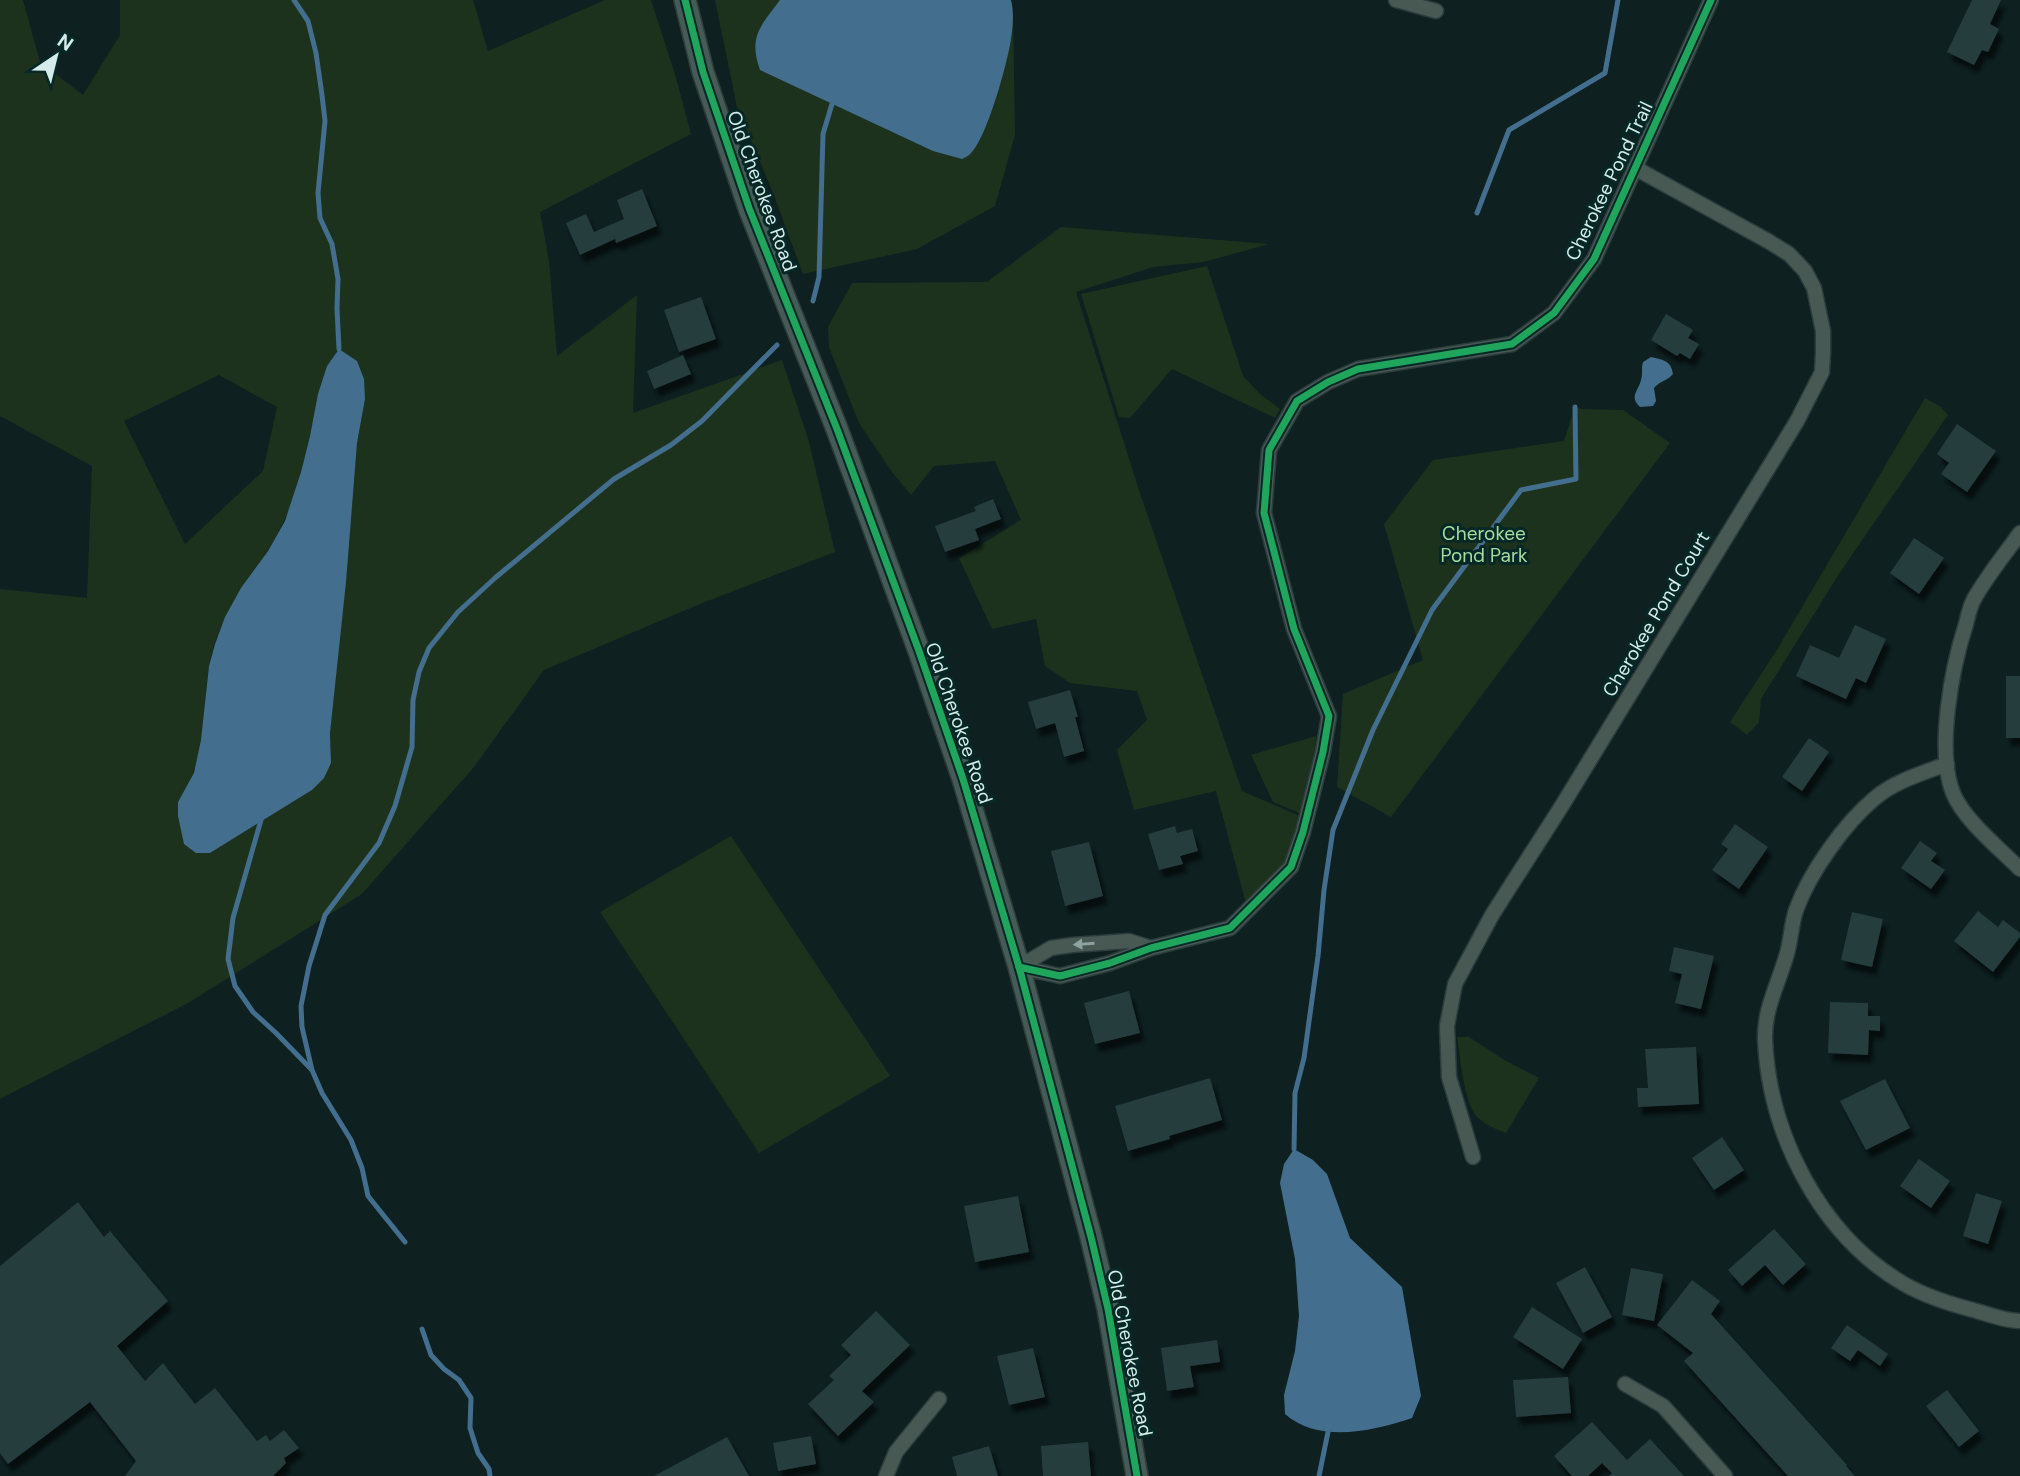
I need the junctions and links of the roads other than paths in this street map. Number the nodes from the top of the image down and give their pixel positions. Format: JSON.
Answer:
{"nodes":[{"id":1,"x":685,"y":0,"type":"edge"},
{"id":2,"x":1396,"y":0,"type":"edge"},
{"id":3,"x":1711,"y":0,"type":"edge"},
{"id":4,"x":1436,"y":11,"type":"dead end"},
{"id":5,"x":1635,"y":168,"type":"junction"},
{"id":6,"x":2020,"y":533,"type":"edge"},
{"id":7,"x":1947,"y":764,"type":"junction"},
{"id":8,"x":2020,"y":869,"type":"edge"},
{"id":9,"x":1151,"y":947,"type":"junction"},
{"id":10,"x":1018,"y":967,"type":"junction"},
{"id":11,"x":1473,"y":1157,"type":"dead end"},
{"id":12,"x":2020,"y":1321,"type":"edge"},
{"id":13,"x":1625,"y":1384,"type":"dead end"},
{"id":14,"x":939,"y":1399,"type":"dead end"},
{"id":15,"x":886,"y":1476,"type":"edge"},
{"id":16,"x":1137,"y":1476,"type":"edge"},
{"id":17,"x":1726,"y":1476,"type":"edge"}],
"edges":[{"from":1,"to":10,"type":"street","name":"Old Cherokee Road"},
{"from":2,"to":4,"type":"street"},
{"from":3,"to":5,"type":"street","name":"Cherokee Pond Trail"},
{"from":5,"to":9,"type":"street","name":"Cherokee Pond Trail"},
{"from":5,"to":11,"type":"street","name":"Cherokee Pond Court"},
{"from":6,"to":7,"type":"street"},
{"from":7,"to":8,"type":"street"},
{"from":7,"to":12,"type":"street"},
{"from":9,"to":10,"type":"street","name":"Cherokee Pond Trail"},
{"from":9,"to":10,"type":"street","name":"Cherokee Pond Trail","one_way":true},
{"from":10,"to":16,"type":"street","name":"Old Cherokee Road"},
{"from":13,"to":17,"type":"street"},
{"from":14,"to":15,"type":"street"}]}
